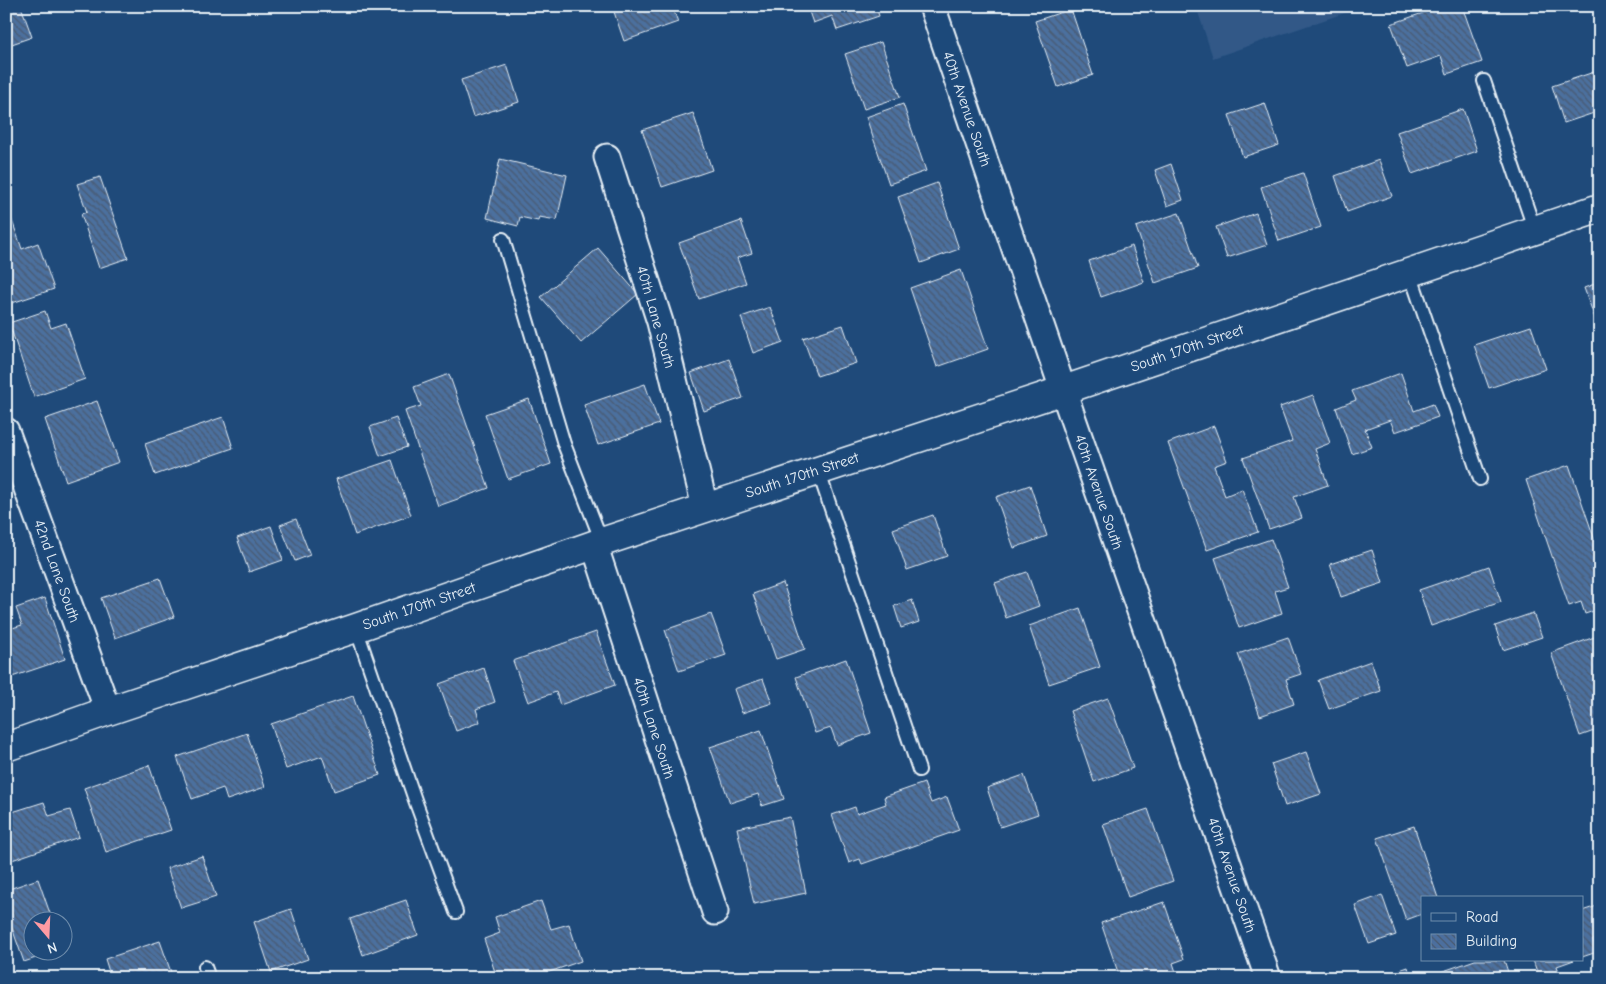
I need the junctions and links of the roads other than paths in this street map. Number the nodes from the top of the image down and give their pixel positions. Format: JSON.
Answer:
{"nodes":[{"id":1,"x":932,"y":6,"type":"edge"},
{"id":2,"x":1484,"y":81,"type":"dead end"},
{"id":3,"x":607,"y":157,"type":"dead end"},
{"id":4,"x":1600,"y":208,"type":"edge"},
{"id":5,"x":1535,"y":230,"type":"junction"},
{"id":6,"x":503,"y":239,"type":"dead end"},
{"id":7,"x":1410,"y":273,"type":"junction"},
{"id":8,"x":1063,"y":390,"type":"junction"},
{"id":9,"x":6,"y":430,"type":"edge"},
{"id":10,"x":818,"y":470,"type":"junction"},
{"id":11,"x":1480,"y":480,"type":"dead end"},
{"id":12,"x":705,"y":507,"type":"junction"},
{"id":13,"x":598,"y":543,"type":"junction"},
{"id":14,"x":356,"y":628,"type":"junction"},
{"id":15,"x":108,"y":711,"type":"junction"},
{"id":16,"x":6,"y":748,"type":"edge"},
{"id":17,"x":919,"y":770,"type":"dead end"},
{"id":18,"x":456,"y":912,"type":"dead end"},
{"id":19,"x":715,"y":912,"type":"dead end"},
{"id":20,"x":1268,"y":978,"type":"edge"}],
"edges":[{"from":1,"to":8,"type":"street","name":"40th Avenue South"},
{"from":2,"to":5,"type":"lane"},
{"from":3,"to":12,"type":"street","name":"40th Lane South"},
{"from":4,"to":5,"type":"street","name":"South 170th Street"},
{"from":5,"to":7,"type":"street","name":"South 170th Street"},
{"from":6,"to":13,"type":"lane"},
{"from":7,"to":8,"type":"street","name":"South 170th Street"},
{"from":7,"to":11,"type":"lane"},
{"from":8,"to":10,"type":"street","name":"South 170th Street"},
{"from":8,"to":20,"type":"street","name":"40th Avenue South"},
{"from":9,"to":15,"type":"street","name":"42nd Lane South"},
{"from":10,"to":12,"type":"street","name":"South 170th Street"},
{"from":10,"to":17,"type":"lane"},
{"from":12,"to":13,"type":"street","name":"South 170th Street"},
{"from":13,"to":14,"type":"street","name":"South 170th Street"},
{"from":13,"to":19,"type":"street","name":"40th Lane South"},
{"from":14,"to":15,"type":"street","name":"South 170th Street"},
{"from":14,"to":18,"type":"lane"},
{"from":15,"to":16,"type":"street","name":"South 170th Street"}]}
